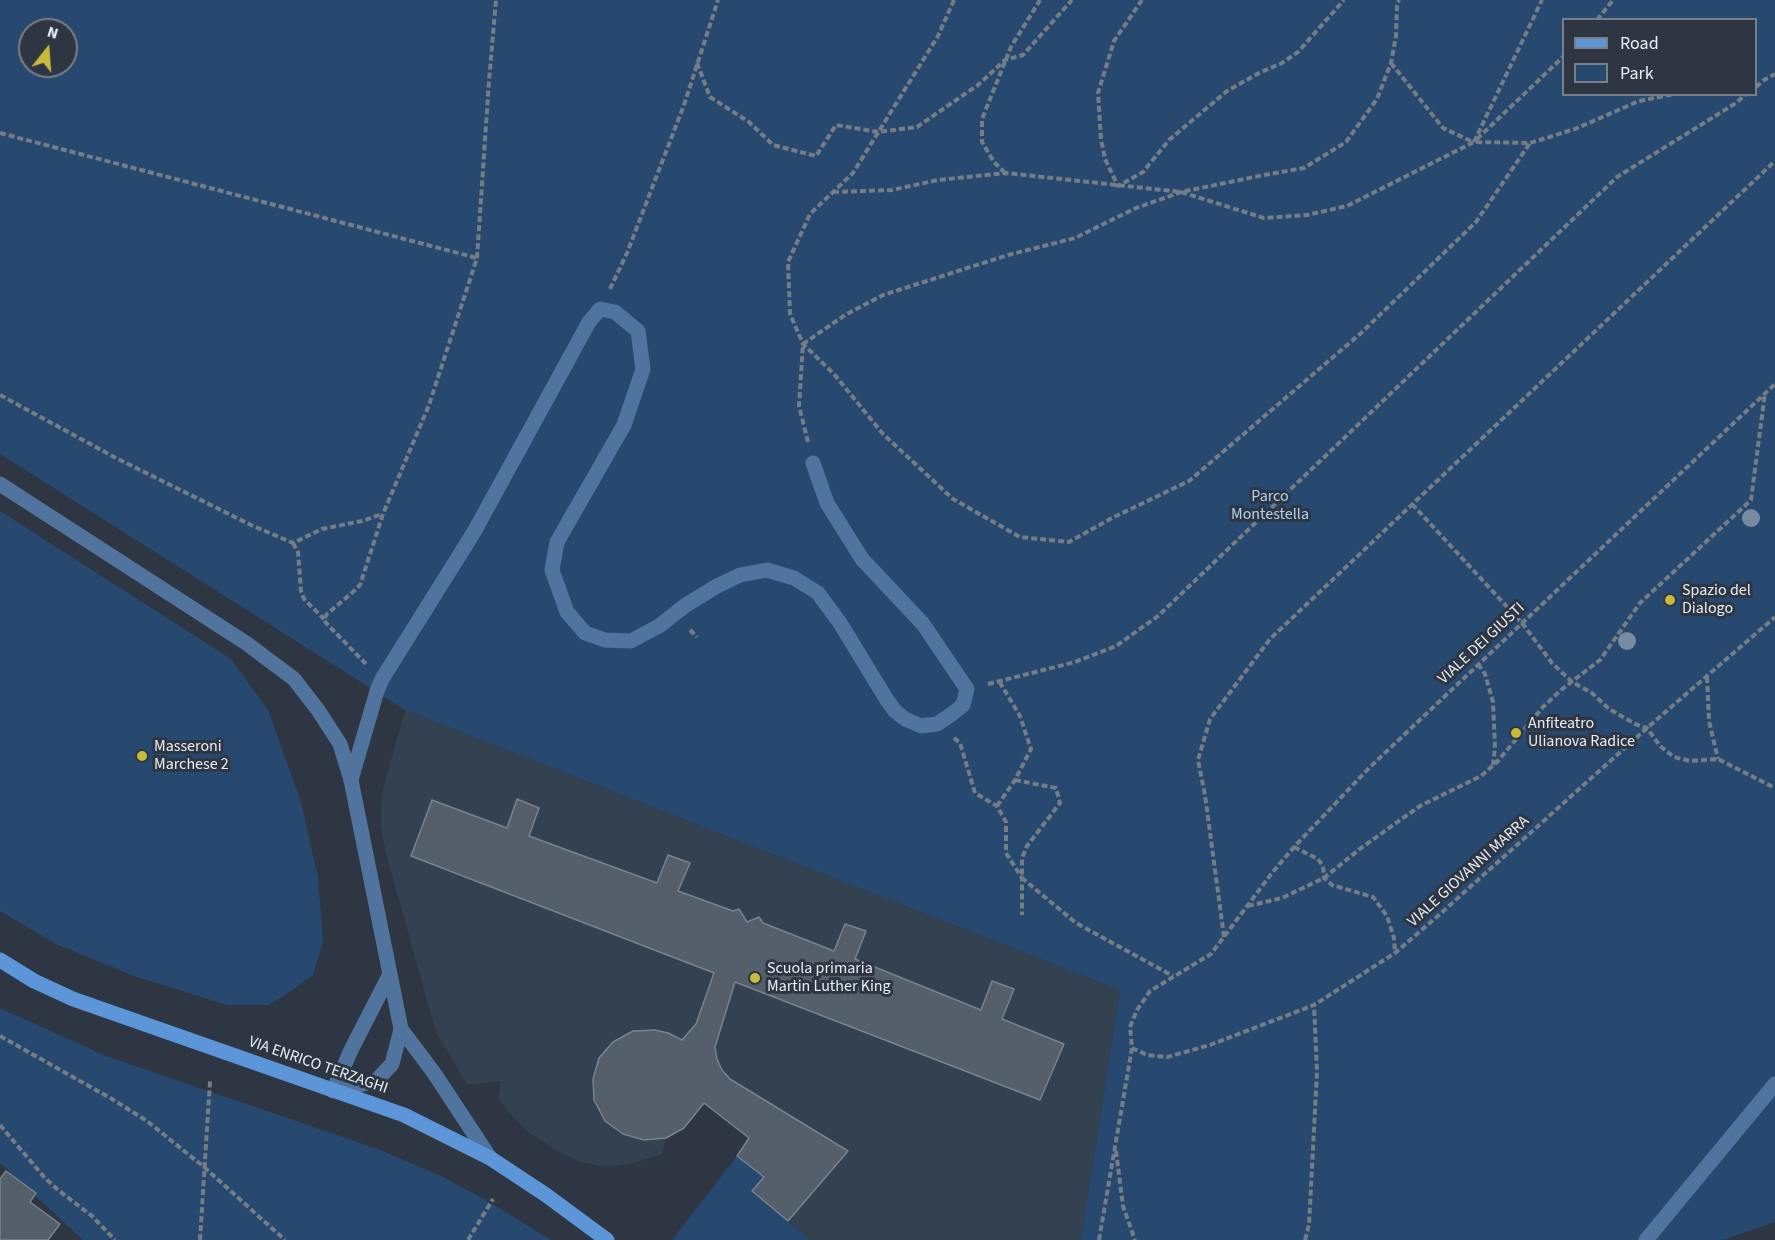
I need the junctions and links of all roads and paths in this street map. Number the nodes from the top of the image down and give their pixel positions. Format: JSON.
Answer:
{"nodes":[{"id":1,"x":496,"y":0,"type":"edge"},
{"id":2,"x":718,"y":0,"type":"edge"},
{"id":3,"x":954,"y":0,"type":"edge"},
{"id":4,"x":1040,"y":0,"type":"edge"},
{"id":5,"x":1072,"y":0,"type":"edge"},
{"id":6,"x":1142,"y":0,"type":"edge"},
{"id":7,"x":1344,"y":0,"type":"edge"},
{"id":8,"x":1393,"y":0,"type":"edge"},
{"id":9,"x":1399,"y":0,"type":"edge"},
{"id":10,"x":1542,"y":0,"type":"edge"},
{"id":11,"x":1613,"y":0,"type":"edge"},
{"id":12,"x":1397,"y":6,"type":"junction"},
{"id":13,"x":1599,"y":18,"type":"edge"},
{"id":14,"x":1562,"y":57,"type":"edge"},
{"id":15,"x":1005,"y":60,"type":"junction"},
{"id":16,"x":697,"y":63,"type":"junction"},
{"id":17,"x":1391,"y":63,"type":"junction"},
{"id":18,"x":1775,"y":74,"type":"edge"},
{"id":19,"x":1764,"y":80,"type":"junction"},
{"id":20,"x":1757,"y":81,"type":"edge"},
{"id":21,"x":1757,"y":85,"type":"edge"},
{"id":22,"x":1664,"y":96,"type":"edge"},
{"id":23,"x":1744,"y":96,"type":"edge"},
{"id":24,"x":878,"y":132,"type":"junction"},
{"id":25,"x":0,"y":133,"type":"edge"},
{"id":26,"x":1474,"y":142,"type":"junction"},
{"id":27,"x":1530,"y":143,"type":"junction"},
{"id":28,"x":1775,"y":160,"type":"edge"},
{"id":29,"x":1006,"y":173,"type":"junction"},
{"id":30,"x":1118,"y":186,"type":"junction"},
{"id":31,"x":833,"y":192,"type":"junction"},
{"id":32,"x":1181,"y":192,"type":"junction"},
{"id":33,"x":477,"y":258,"type":"junction"},
{"id":34,"x":600,"y":309,"type":"junction"},
{"id":35,"x":803,"y":344,"type":"junction"},
{"id":36,"x":1775,"y":384,"type":"edge"},
{"id":37,"x":1766,"y":393,"type":"junction"},
{"id":38,"x":0,"y":395,"type":"edge"},
{"id":39,"x":813,"y":463,"type":"joint"},
{"id":40,"x":0,"y":484,"type":"edge"},
{"id":41,"x":1412,"y":504,"type":"junction"},
{"id":42,"x":383,"y":514,"type":"junction"},
{"id":43,"x":293,"y":543,"type":"junction"},
{"id":44,"x":1775,"y":617,"type":"edge"},
{"id":45,"x":324,"y":619,"type":"junction"},
{"id":46,"x":1522,"y":622,"type":"junction"},
{"id":47,"x":1478,"y":664,"type":"junction"},
{"id":48,"x":1707,"y":676,"type":"junction"},
{"id":49,"x":382,"y":679,"type":"junction"},
{"id":50,"x":1572,"y":682,"type":"junction"},
{"id":51,"x":937,"y":724,"type":"junction"},
{"id":52,"x":1647,"y":728,"type":"junction"},
{"id":53,"x":1719,"y":759,"type":"junction"},
{"id":54,"x":1493,"y":766,"type":"junction"},
{"id":55,"x":351,"y":780,"type":"junction"},
{"id":56,"x":1015,"y":780,"type":"junction"},
{"id":57,"x":1775,"y":788,"type":"edge"},
{"id":58,"x":997,"y":806,"type":"junction"},
{"id":59,"x":1294,"y":847,"type":"junction"},
{"id":60,"x":1022,"y":878,"type":"junction"},
{"id":61,"x":1324,"y":878,"type":"junction"},
{"id":62,"x":1247,"y":906,"type":"junction"},
{"id":63,"x":1022,"y":915,"type":"dead end"},
{"id":64,"x":1224,"y":938,"type":"junction"},
{"id":65,"x":1395,"y":953,"type":"junction"},
{"id":66,"x":0,"y":960,"type":"edge"},
{"id":67,"x":390,"y":974,"type":"junction"},
{"id":68,"x":1174,"y":977,"type":"junction"},
{"id":69,"x":1314,"y":1005,"type":"junction"},
{"id":70,"x":401,"y":1029,"type":"junction"},
{"id":71,"x":0,"y":1036,"type":"edge"},
{"id":72,"x":1132,"y":1048,"type":"junction"},
{"id":73,"x":210,"y":1080,"type":"dead end"},
{"id":74,"x":1775,"y":1084,"type":"edge"},
{"id":75,"x":333,"y":1091,"type":"junction"},
{"id":76,"x":0,"y":1125,"type":"edge"},
{"id":77,"x":1115,"y":1144,"type":"junction"},
{"id":78,"x":490,"y":1158,"type":"junction"},
{"id":79,"x":204,"y":1167,"type":"junction"},
{"id":80,"x":493,"y":1199,"type":"dead end"},
{"id":81,"x":115,"y":1240,"type":"edge"},
{"id":82,"x":200,"y":1240,"type":"edge"},
{"id":83,"x":285,"y":1240,"type":"edge"},
{"id":84,"x":468,"y":1240,"type":"edge"},
{"id":85,"x":607,"y":1240,"type":"edge"},
{"id":86,"x":1099,"y":1240,"type":"edge"},
{"id":87,"x":1135,"y":1240,"type":"edge"},
{"id":88,"x":1305,"y":1240,"type":"edge"},
{"id":89,"x":1646,"y":1240,"type":"edge"}],
"edges":[{"from":1,"to":33,"type":"path"},
{"from":2,"to":16,"type":"path"},
{"from":3,"to":24,"type":"path"},
{"from":4,"to":15,"type":"path"},
{"from":5,"to":15,"type":"path"},
{"from":6,"to":30,"type":"path"},
{"from":7,"to":30,"type":"path"},
{"from":8,"to":12,"type":"path"},
{"from":9,"to":12,"type":"path"},
{"from":10,"to":26,"type":"path"},
{"from":11,"to":13,"type":"path"},
{"from":12,"to":17,"type":"path"},
{"from":14,"to":26,"type":"path"},
{"from":15,"to":24,"type":"path"},
{"from":15,"to":29,"type":"path"},
{"from":16,"to":24,"type":"path"},
{"from":16,"to":34,"type":"path"},
{"from":17,"to":26,"type":"path"},
{"from":17,"to":32,"type":"path"},
{"from":18,"to":19,"type":"path"},
{"from":19,"to":20,"type":"path"},
{"from":19,"to":21,"type":"path"},
{"from":22,"to":27,"type":"path"},
{"from":23,"to":56,"type":"path"},
{"from":24,"to":31,"type":"path"},
{"from":25,"to":33,"type":"path"},
{"from":26,"to":27,"type":"path"},
{"from":26,"to":32,"type":"path"},
{"from":27,"to":35,"type":"path"},
{"from":28,"to":41,"type":"path"},
{"from":29,"to":30,"type":"path"},
{"from":29,"to":31,"type":"path"},
{"from":30,"to":32,"type":"path"},
{"from":31,"to":35,"type":"path"},
{"from":32,"to":35,"type":"path"},
{"from":33,"to":42,"type":"path"},
{"from":34,"to":49,"type":"street"},
{"from":34,"to":51,"type":"street"},
{"from":35,"to":39,"type":"path"},
{"from":36,"to":37,"type":"path","name":"VIALE DEI GIUSTI"},
{"from":37,"to":46,"type":"path","name":"VIALE DEI GIUSTI"},
{"from":37,"to":50,"type":"path"},
{"from":38,"to":43,"type":"path"},
{"from":39,"to":51,"type":"street"},
{"from":40,"to":55,"type":"street"},
{"from":41,"to":46,"type":"path"},
{"from":41,"to":64,"type":"path"},
{"from":42,"to":43,"type":"path"},
{"from":42,"to":45,"type":"path"},
{"from":43,"to":45,"type":"path"},
{"from":44,"to":48,"type":"path","name":"VIALE GIOVANNI MARRA"},
{"from":45,"to":49,"type":"path"},
{"from":46,"to":47,"type":"path","name":"VIALE DEI GIUSTI"},
{"from":46,"to":50,"type":"path"},
{"from":47,"to":54,"type":"path"},
{"from":47,"to":59,"type":"path","name":"VIALE DEI GIUSTI"},
{"from":48,"to":52,"type":"path","name":"VIALE GIOVANNI MARRA"},
{"from":48,"to":53,"type":"path"},
{"from":49,"to":55,"type":"street"},
{"from":50,"to":52,"type":"path"},
{"from":50,"to":54,"type":"path"},
{"from":51,"to":58,"type":"path"},
{"from":52,"to":53,"type":"path"},
{"from":52,"to":65,"type":"path","name":"VIALE GIOVANNI MARRA"},
{"from":53,"to":57,"type":"path"},
{"from":54,"to":61,"type":"path"},
{"from":55,"to":67,"type":"street"},
{"from":56,"to":58,"type":"path"},
{"from":56,"to":60,"type":"path"},
{"from":58,"to":60,"type":"path"},
{"from":59,"to":61,"type":"path"},
{"from":59,"to":62,"type":"path","name":"VIALE DEI GIUSTI"},
{"from":60,"to":63,"type":"path"},
{"from":60,"to":68,"type":"path"},
{"from":61,"to":62,"type":"path"},
{"from":61,"to":65,"type":"path"},
{"from":62,"to":64,"type":"path","name":"VIALE DEI GIUSTI"},
{"from":64,"to":68,"type":"path","name":"VIALE DEI GIUSTI"},
{"from":65,"to":69,"type":"path","name":"VIALE GIOVANNI MARRA"},
{"from":66,"to":75,"type":"street","name":"VIA ENRICO TERZAGHI"},
{"from":67,"to":70,"type":"street"},
{"from":67,"to":75,"type":"street"},
{"from":68,"to":72,"type":"path","name":"VIALE DEI GIUSTI"},
{"from":69,"to":72,"type":"path","name":"VIALE GIOVANNI MARRA"},
{"from":69,"to":88,"type":"path"},
{"from":70,"to":75,"type":"street"},
{"from":70,"to":78,"type":"street"},
{"from":71,"to":79,"type":"path"},
{"from":72,"to":77,"type":"path","name":"VIALE DEI GIUSTI"},
{"from":73,"to":79,"type":"path"},
{"from":74,"to":89,"type":"street"},
{"from":75,"to":78,"type":"street","name":"VIA ENRICO TERZAGHI"},
{"from":76,"to":81,"type":"path"},
{"from":77,"to":86,"type":"path","name":"VIALE DEI GIUSTI"},
{"from":77,"to":87,"type":"path"},
{"from":78,"to":85,"type":"street","name":"VIA ENRICO TERZAGHI"},
{"from":79,"to":82,"type":"path"},
{"from":79,"to":83,"type":"path"},
{"from":80,"to":84,"type":"path"}]}
